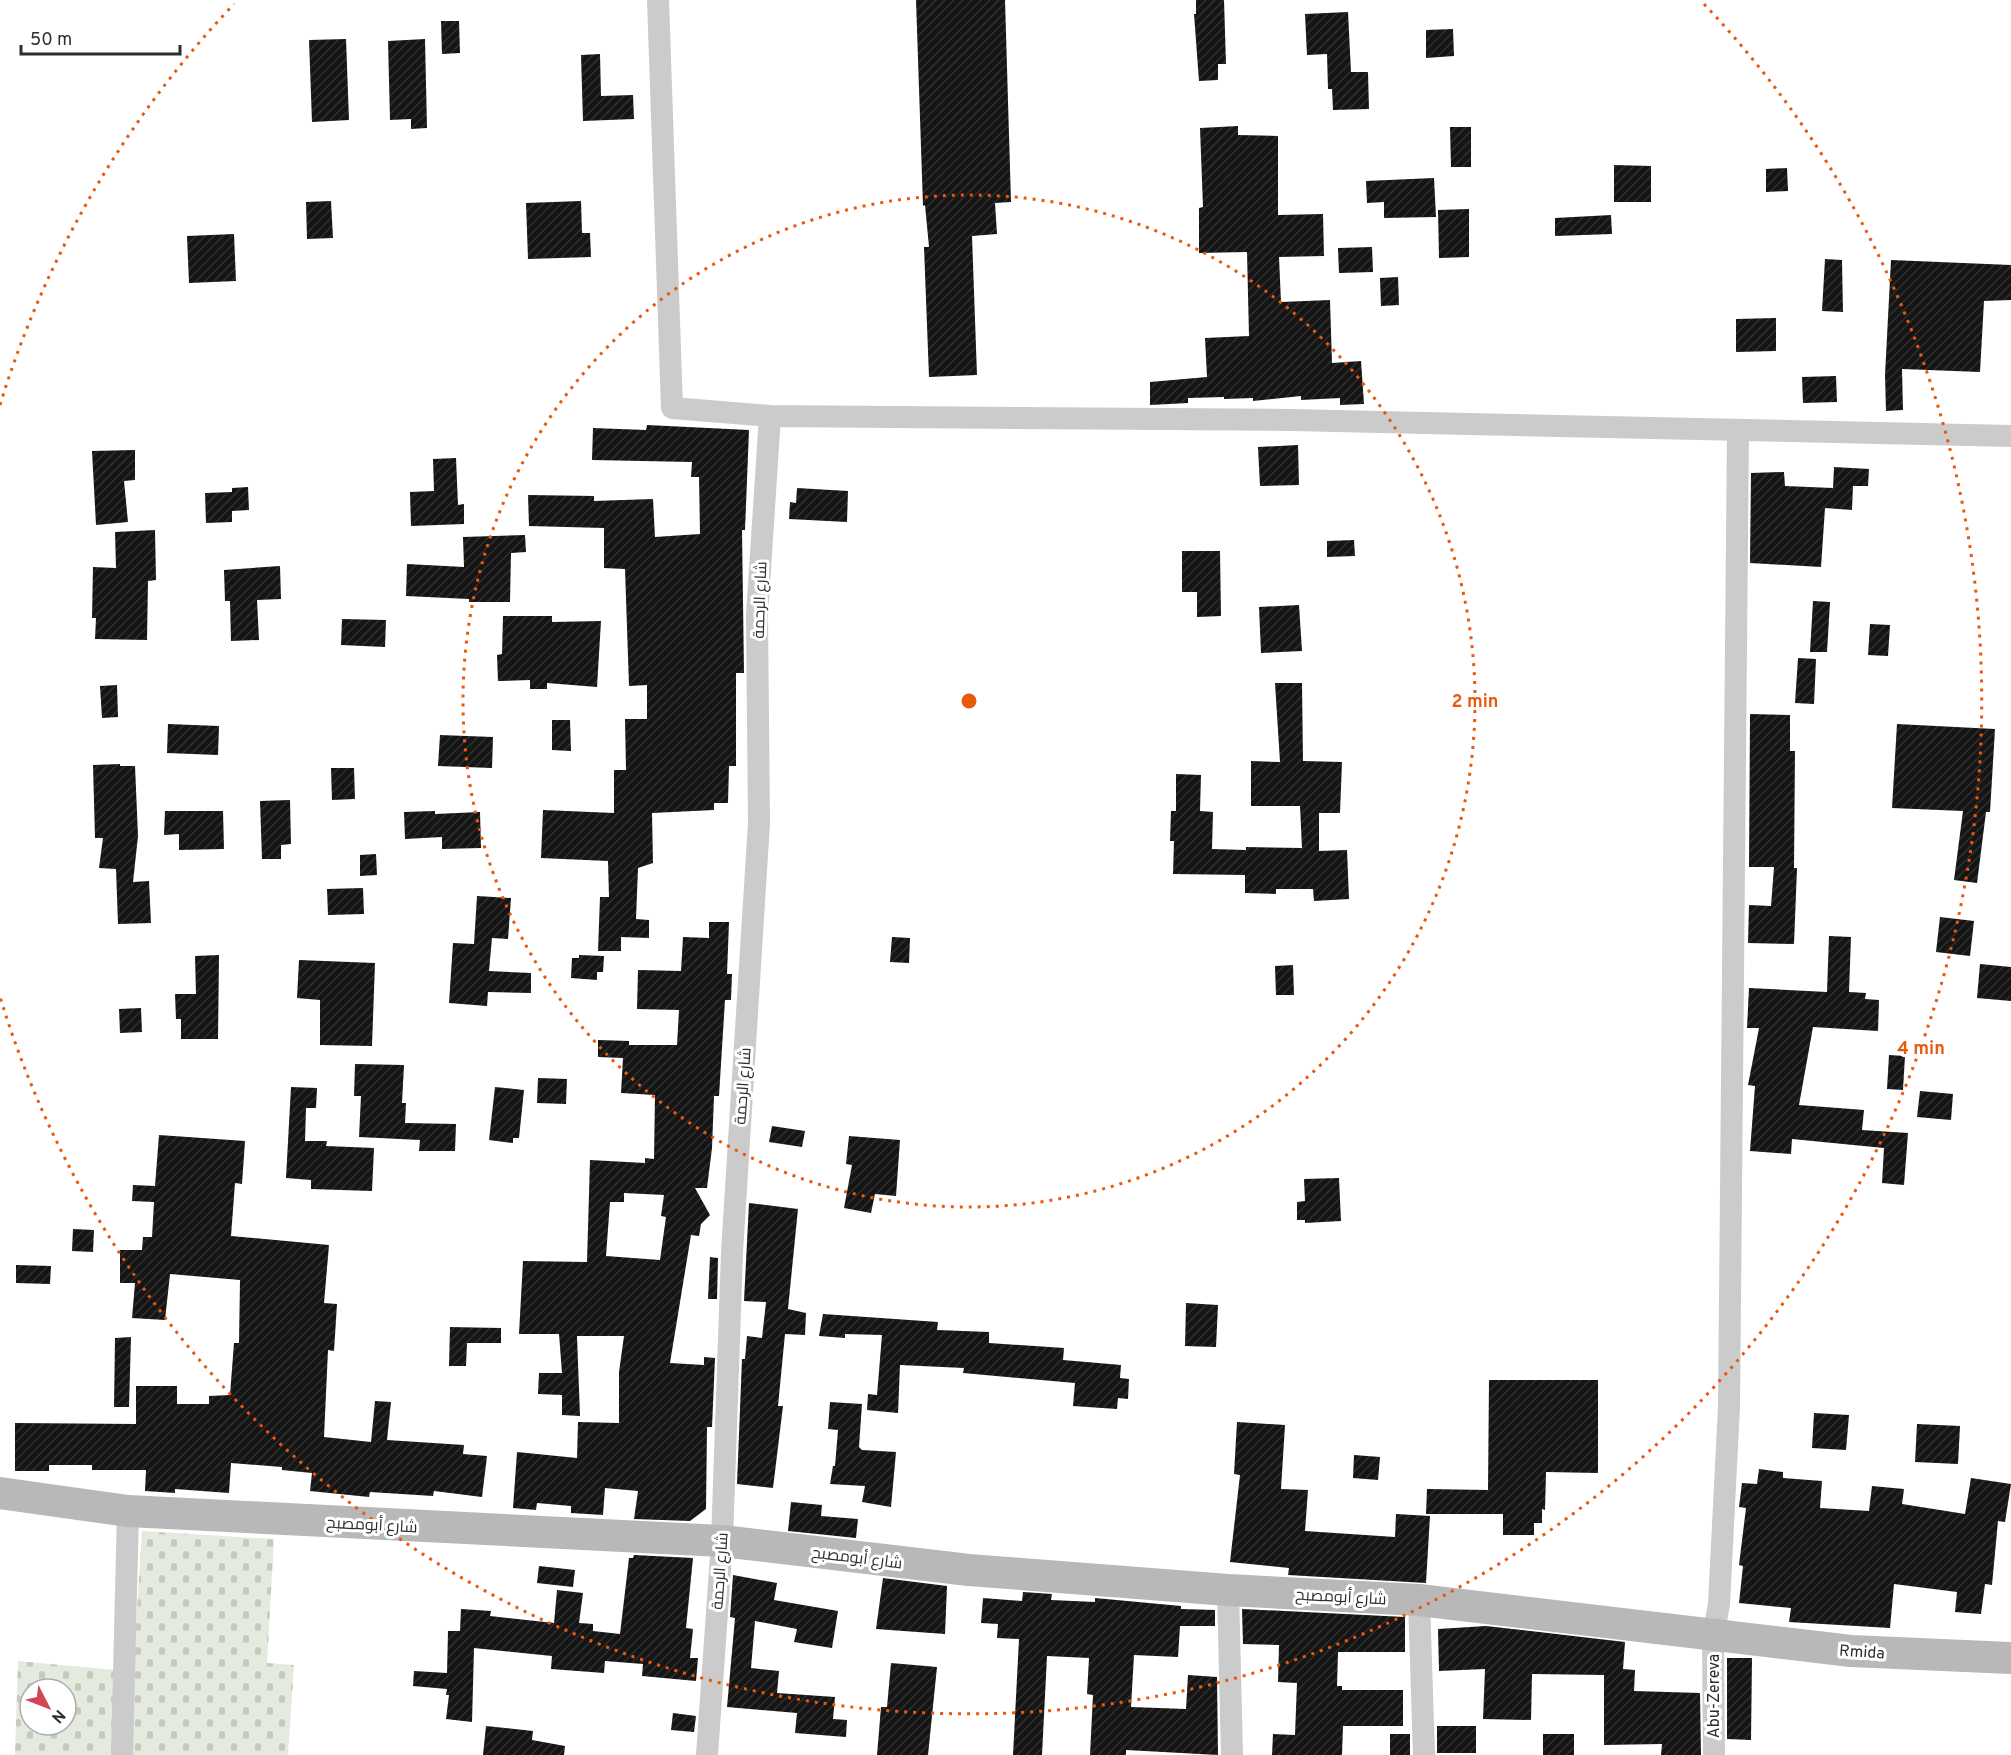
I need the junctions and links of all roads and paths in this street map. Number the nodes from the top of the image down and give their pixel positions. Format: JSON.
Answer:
{"nodes":[{"id":1,"x":658,"y":0,"type":"edge"},
{"id":2,"x":770,"y":416,"type":"junction"},
{"id":3,"x":1738,"y":430,"type":"junction"},
{"id":4,"x":2011,"y":436,"type":"edge"},
{"id":5,"x":0,"y":1493,"type":"edge"},
{"id":6,"x":128,"y":1511,"type":"junction"},
{"id":7,"x":722,"y":1541,"type":"junction"},
{"id":8,"x":1228,"y":1590,"type":"junction"},
{"id":9,"x":1419,"y":1600,"type":"junction"},
{"id":10,"x":1713,"y":1637,"type":"junction"},
{"id":11,"x":2011,"y":1658,"type":"edge"},
{"id":12,"x":122,"y":1755,"type":"edge"},
{"id":13,"x":706,"y":1755,"type":"edge"},
{"id":14,"x":1232,"y":1755,"type":"edge"},
{"id":15,"x":1424,"y":1755,"type":"edge"},
{"id":16,"x":1714,"y":1755,"type":"edge"}],
"edges":[{"from":1,"to":2,"type":"street"},
{"from":2,"to":3,"type":"street"},
{"from":2,"to":7,"type":"street","name":"شارع الرحمة"},
{"from":3,"to":4,"type":"street"},
{"from":3,"to":10,"type":"street","name":"Abu-Zereva"},
{"from":5,"to":6,"type":"street","name":"شارع أبومصبح"},
{"from":6,"to":7,"type":"street","name":"شارع أبومصبح"},
{"from":6,"to":12,"type":"street"},
{"from":7,"to":8,"type":"street","name":"شارع أبومصبح"},
{"from":7,"to":13,"type":"street","name":"شارع الرحمة"},
{"from":8,"to":9,"type":"street","name":"شارع أبومصبح"},
{"from":8,"to":14,"type":"street"},
{"from":9,"to":10,"type":"street","name":"شارع أبومصبح"},
{"from":9,"to":15,"type":"street"},
{"from":10,"to":11,"type":"street","name":"Rmida"},
{"from":10,"to":16,"type":"street","name":"Abu-Zereva"}]}
